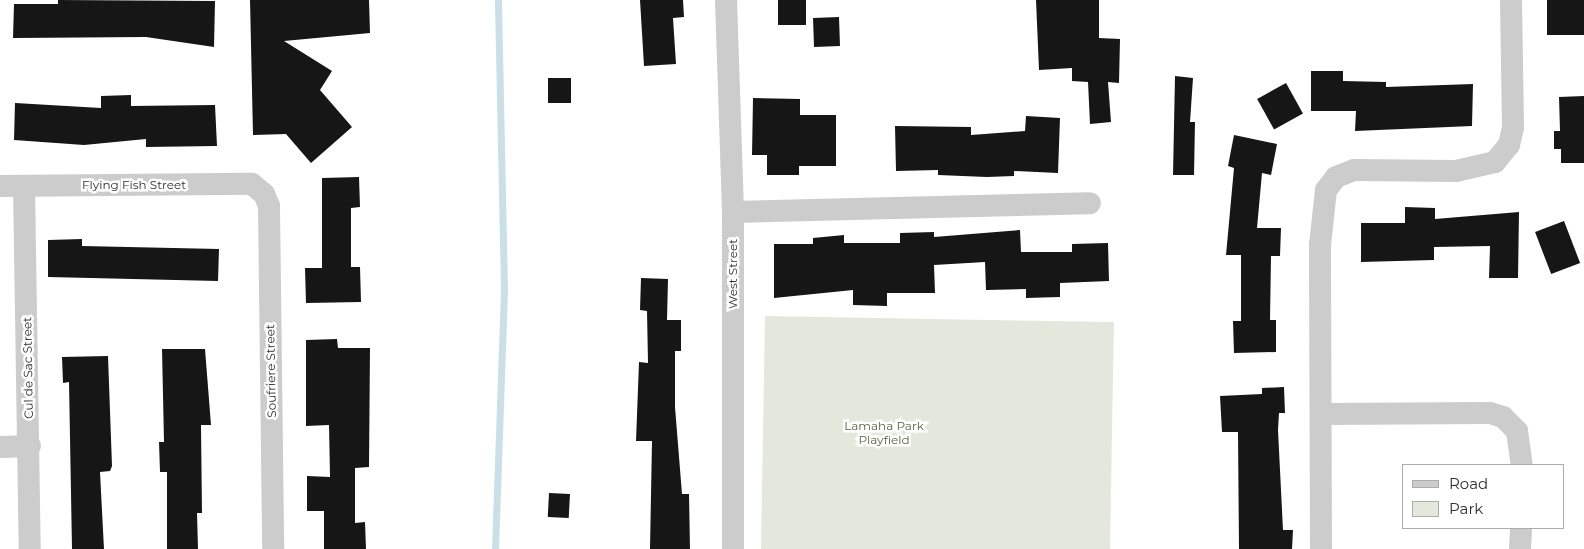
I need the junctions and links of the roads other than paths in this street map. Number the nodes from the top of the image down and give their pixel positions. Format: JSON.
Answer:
{"nodes":[{"id":1,"x":726,"y":0,"type":"edge"},
{"id":2,"x":1511,"y":0,"type":"edge"},
{"id":3,"x":0,"y":186,"type":"edge"},
{"id":4,"x":24,"y":186,"type":"junction"},
{"id":5,"x":264,"y":194,"type":"joint"},
{"id":6,"x":1090,"y":203,"type":"dead end"},
{"id":7,"x":733,"y":212,"type":"junction"},
{"id":8,"x":1321,"y":414,"type":"junction"},
{"id":9,"x":30,"y":446,"type":"junction"},
{"id":10,"x":0,"y":447,"type":"edge"},
{"id":11,"x":1522,"y":464,"type":"edge"},
{"id":12,"x":1521,"y":529,"type":"edge"},
{"id":13,"x":30,"y":549,"type":"edge"},
{"id":14,"x":273,"y":549,"type":"edge"},
{"id":15,"x":733,"y":549,"type":"edge"},
{"id":16,"x":1321,"y":549,"type":"edge"},
{"id":17,"x":1520,"y":549,"type":"edge"}],
"edges":[{"from":1,"to":7,"type":"street","name":"West Street"},
{"from":2,"to":8,"type":"street"},
{"from":3,"to":4,"type":"street","name":"Flying Fish Street"},
{"from":4,"to":5,"type":"street","name":"Flying Fish Street"},
{"from":4,"to":9,"type":"street","name":"Cul de Sac Street"},
{"from":5,"to":14,"type":"street","name":"Soufriere Street"},
{"from":6,"to":7,"type":"street"},
{"from":7,"to":15,"type":"street","name":"West Street"},
{"from":8,"to":11,"type":"street"},
{"from":8,"to":16,"type":"street"},
{"from":9,"to":10,"type":"street"},
{"from":9,"to":13,"type":"street","name":"Cul de Sac Street"},
{"from":12,"to":17,"type":"street"}]}
